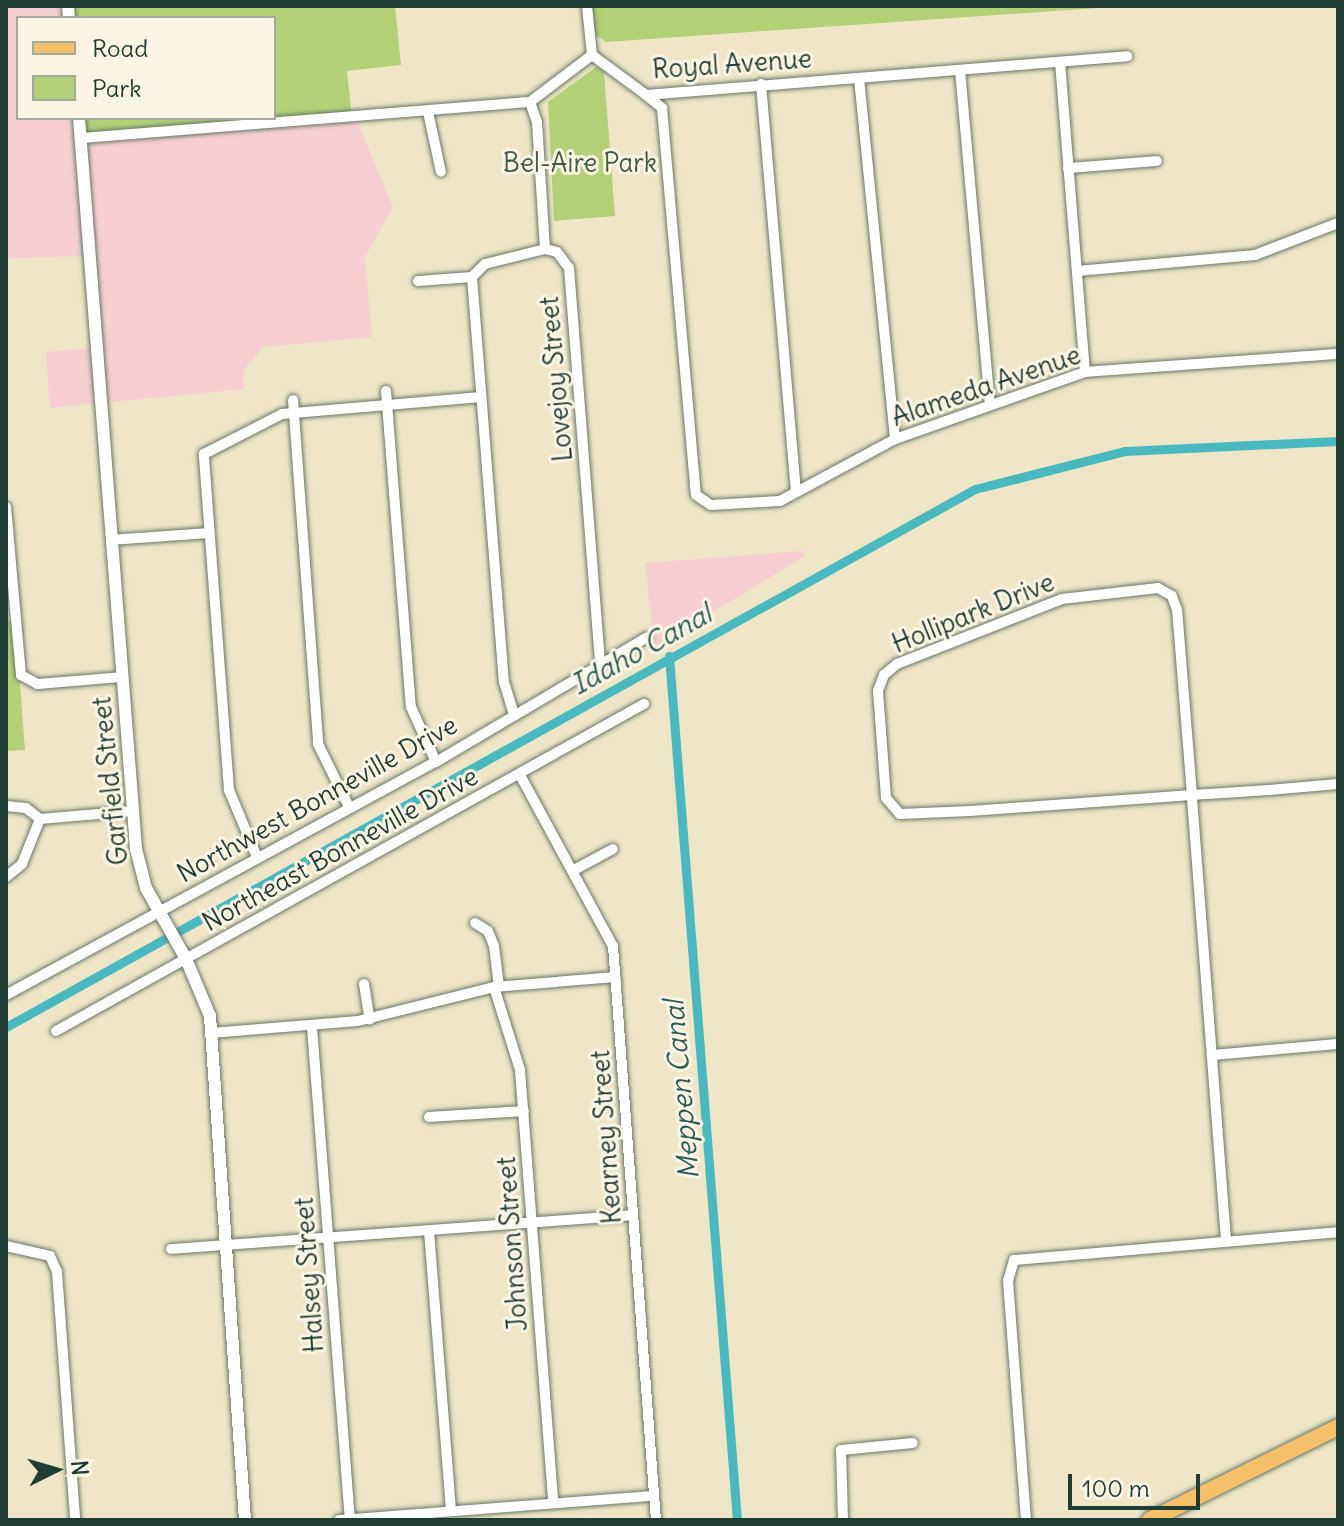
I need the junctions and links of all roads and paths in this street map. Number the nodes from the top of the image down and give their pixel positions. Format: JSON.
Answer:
{"nodes":[{"id":1,"x":587,"y":6,"type":"edge"},
{"id":2,"x":592,"y":55,"type":"junction"},
{"id":3,"x":1127,"y":56,"type":"dead end"},
{"id":4,"x":1060,"y":62,"type":"junction"},
{"id":5,"x":960,"y":70,"type":"junction"},
{"id":6,"x":859,"y":78,"type":"junction"},
{"id":7,"x":761,"y":84,"type":"junction"},
{"id":8,"x":646,"y":95,"type":"junction"},
{"id":9,"x":530,"y":102,"type":"junction"},
{"id":10,"x":428,"y":112,"type":"junction"},
{"id":11,"x":79,"y":120,"type":"edge"},
{"id":12,"x":81,"y":138,"type":"junction"},
{"id":13,"x":1157,"y":161,"type":"dead end"},
{"id":14,"x":1068,"y":168,"type":"junction"},
{"id":15,"x":441,"y":172,"type":"dead end"},
{"id":16,"x":1338,"y":223,"type":"edge"},
{"id":17,"x":545,"y":249,"type":"junction"},
{"id":18,"x":1077,"y":271,"type":"junction"},
{"id":19,"x":472,"y":277,"type":"junction"},
{"id":20,"x":418,"y":281,"type":"dead end"},
{"id":21,"x":1338,"y":354,"type":"edge"},
{"id":22,"x":1085,"y":372,"type":"junction"},
{"id":23,"x":386,"y":391,"type":"dead end"},
{"id":24,"x":481,"y":397,"type":"junction"},
{"id":25,"x":293,"y":400,"type":"dead end"},
{"id":26,"x":990,"y":403,"type":"junction"},
{"id":27,"x":387,"y":404,"type":"junction"},
{"id":28,"x":294,"y":413,"type":"junction"},
{"id":29,"x":895,"y":439,"type":"junction"},
{"id":30,"x":796,"y":490,"type":"junction"},
{"id":31,"x":6,"y":507,"type":"edge"},
{"id":32,"x":208,"y":533,"type":"junction"},
{"id":33,"x":111,"y":540,"type":"junction"},
{"id":34,"x":8,"y":567,"type":"edge"},
{"id":35,"x":647,"y":637,"type":"dead end"},
{"id":36,"x":600,"y":666,"type":"junction"},
{"id":37,"x":122,"y":677,"type":"junction"},
{"id":38,"x":644,"y":704,"type":"dead end"},
{"id":39,"x":514,"y":714,"type":"junction"},
{"id":40,"x":436,"y":762,"type":"junction"},
{"id":41,"x":520,"y":775,"type":"junction"},
{"id":42,"x":1338,"y":784,"type":"edge"},
{"id":43,"x":1192,"y":795,"type":"junction"},
{"id":44,"x":6,"y":806,"type":"edge"},
{"id":45,"x":349,"y":807,"type":"junction"},
{"id":46,"x":133,"y":811,"type":"junction"},
{"id":47,"x":40,"y":819,"type":"junction"},
{"id":48,"x":613,"y":849,"type":"dead end"},
{"id":49,"x":257,"y":857,"type":"junction"},
{"id":50,"x":574,"y":870,"type":"junction"},
{"id":51,"x":6,"y":877,"type":"edge"},
{"id":52,"x":158,"y":912,"type":"junction"},
{"id":53,"x":475,"y":923,"type":"dead end"},
{"id":54,"x":186,"y":959,"type":"junction"},
{"id":55,"x":616,"y":977,"type":"junction"},
{"id":56,"x":364,"y":984,"type":"dead end"},
{"id":57,"x":496,"y":987,"type":"junction"},
{"id":58,"x":6,"y":995,"type":"edge"},
{"id":59,"x":370,"y":1020,"type":"junction"},
{"id":60,"x":312,"y":1027,"type":"junction"},
{"id":61,"x":56,"y":1031,"type":"dead end"},
{"id":62,"x":211,"y":1033,"type":"junction"},
{"id":63,"x":1338,"y":1044,"type":"edge"},
{"id":64,"x":1212,"y":1055,"type":"junction"},
{"id":65,"x":524,"y":1111,"type":"junction"},
{"id":66,"x":429,"y":1117,"type":"dead end"},
{"id":67,"x":633,"y":1215,"type":"junction"},
{"id":68,"x":533,"y":1224,"type":"junction"},
{"id":69,"x":429,"y":1231,"type":"junction"},
{"id":70,"x":1338,"y":1232,"type":"edge"},
{"id":71,"x":329,"y":1238,"type":"junction"},
{"id":72,"x":1226,"y":1240,"type":"junction"},
{"id":73,"x":6,"y":1246,"type":"edge"},
{"id":74,"x":224,"y":1246,"type":"junction"},
{"id":75,"x":171,"y":1249,"type":"dead end"},
{"id":76,"x":1338,"y":1427,"type":"edge"},
{"id":77,"x":913,"y":1443,"type":"dead end"},
{"id":78,"x":654,"y":1496,"type":"junction"},
{"id":79,"x":553,"y":1503,"type":"junction"},
{"id":80,"x":451,"y":1511,"type":"junction"},
{"id":81,"x":350,"y":1519,"type":"edge"},
{"id":82,"x":75,"y":1520,"type":"edge"},
{"id":83,"x":245,"y":1520,"type":"edge"},
{"id":84,"x":339,"y":1520,"type":"edge"},
{"id":85,"x":656,"y":1520,"type":"edge"},
{"id":86,"x":843,"y":1520,"type":"edge"},
{"id":87,"x":1026,"y":1520,"type":"edge"},
{"id":88,"x":1150,"y":1520,"type":"edge"}],
"edges":[{"from":1,"to":2,"type":"street"},
{"from":2,"to":8,"type":"street","name":"Royal Avenue"},
{"from":2,"to":9,"type":"street"},
{"from":3,"to":4,"type":"street","name":"Royal Avenue"},
{"from":4,"to":5,"type":"street","name":"Royal Avenue"},
{"from":4,"to":14,"type":"street"},
{"from":5,"to":6,"type":"street","name":"Royal Avenue"},
{"from":5,"to":26,"type":"street"},
{"from":6,"to":7,"type":"street","name":"Royal Avenue"},
{"from":6,"to":29,"type":"street"},
{"from":7,"to":8,"type":"street","name":"Royal Avenue"},
{"from":7,"to":30,"type":"street"},
{"from":8,"to":30,"type":"street","name":"Alameda Avenue"},
{"from":9,"to":10,"type":"street"},
{"from":9,"to":17,"type":"street"},
{"from":10,"to":12,"type":"street"},
{"from":10,"to":15,"type":"street"},
{"from":11,"to":12,"type":"street","name":"Garfield Street"},
{"from":12,"to":33,"type":"street","name":"Garfield Street"},
{"from":13,"to":14,"type":"street"},
{"from":14,"to":18,"type":"street"},
{"from":16,"to":18,"type":"street"},
{"from":17,"to":19,"type":"street"},
{"from":17,"to":36,"type":"street","name":"Lovejoy Street"},
{"from":18,"to":22,"type":"street"},
{"from":19,"to":20,"type":"street"},
{"from":19,"to":24,"type":"street"},
{"from":21,"to":22,"type":"street","name":"Alameda Avenue"},
{"from":22,"to":26,"type":"street","name":"Alameda Avenue"},
{"from":23,"to":27,"type":"street"},
{"from":24,"to":27,"type":"street"},
{"from":24,"to":39,"type":"street"},
{"from":25,"to":28,"type":"street"},
{"from":26,"to":29,"type":"street","name":"Alameda Avenue"},
{"from":27,"to":28,"type":"street"},
{"from":27,"to":40,"type":"street"},
{"from":28,"to":32,"type":"street"},
{"from":28,"to":45,"type":"street"},
{"from":29,"to":30,"type":"street","name":"Alameda Avenue"},
{"from":31,"to":34,"type":"street"},
{"from":32,"to":33,"type":"street"},
{"from":32,"to":49,"type":"street"},
{"from":33,"to":37,"type":"street","name":"Garfield Street"},
{"from":34,"to":37,"type":"street"},
{"from":35,"to":36,"type":"street","name":"Northwest Bonneville Drive"},
{"from":36,"to":39,"type":"street","name":"Northwest Bonneville Drive"},
{"from":37,"to":46,"type":"street","name":"Garfield Street"},
{"from":38,"to":41,"type":"street","name":"Northeast Bonneville Drive"},
{"from":39,"to":40,"type":"street","name":"Northwest Bonneville Drive"},
{"from":40,"to":45,"type":"street","name":"Northwest Bonneville Drive"},
{"from":41,"to":50,"type":"street","name":"Kearney Street"},
{"from":41,"to":54,"type":"street","name":"Northeast Bonneville Drive"},
{"from":42,"to":43,"type":"street","name":"Hollipark Drive"},
{"from":43,"to":43,"type":"street","name":"Hollipark Drive"},
{"from":43,"to":64,"type":"street"},
{"from":44,"to":47,"type":"street"},
{"from":45,"to":49,"type":"street","name":"Northwest Bonneville Drive"},
{"from":46,"to":47,"type":"street"},
{"from":46,"to":52,"type":"street","name":"Garfield Street"},
{"from":47,"to":51,"type":"street"},
{"from":48,"to":50,"type":"street"},
{"from":49,"to":52,"type":"street","name":"Northwest Bonneville Drive"},
{"from":50,"to":55,"type":"street","name":"Kearney Street"},
{"from":52,"to":54,"type":"street","name":"Garfield Street"},
{"from":52,"to":58,"type":"street","name":"Northwest Bonneville Drive"},
{"from":53,"to":57,"type":"street","name":"Johnson Street"},
{"from":54,"to":61,"type":"street","name":"Northeast Bonneville Drive"},
{"from":54,"to":62,"type":"street","name":"Garfield Street"},
{"from":55,"to":57,"type":"street"},
{"from":55,"to":67,"type":"street","name":"Kearney Street"},
{"from":56,"to":59,"type":"street"},
{"from":57,"to":59,"type":"street"},
{"from":57,"to":65,"type":"street","name":"Johnson Street"},
{"from":59,"to":60,"type":"street"},
{"from":60,"to":62,"type":"street"},
{"from":60,"to":71,"type":"street","name":"Halsey Street"},
{"from":62,"to":74,"type":"street","name":"Garfield Street"},
{"from":63,"to":64,"type":"street"},
{"from":64,"to":72,"type":"street"},
{"from":65,"to":66,"type":"street"},
{"from":65,"to":68,"type":"street","name":"Johnson Street"},
{"from":67,"to":68,"type":"street"},
{"from":67,"to":78,"type":"street","name":"Kearney Street"},
{"from":68,"to":69,"type":"street"},
{"from":68,"to":79,"type":"street","name":"Johnson Street"},
{"from":69,"to":71,"type":"street"},
{"from":69,"to":80,"type":"street"},
{"from":70,"to":72,"type":"street"},
{"from":71,"to":74,"type":"street"},
{"from":71,"to":81,"type":"street","name":"Halsey Street"},
{"from":72,"to":87,"type":"street"},
{"from":73,"to":82,"type":"street"},
{"from":74,"to":75,"type":"street"},
{"from":74,"to":83,"type":"street","name":"Garfield Street"},
{"from":76,"to":88,"type":"main road"},
{"from":77,"to":86,"type":"street"},
{"from":78,"to":79,"type":"street"},
{"from":78,"to":85,"type":"street","name":"Kearney Street"},
{"from":79,"to":80,"type":"street"},
{"from":80,"to":81,"type":"street"},
{"from":81,"to":84,"type":"street"}]}
